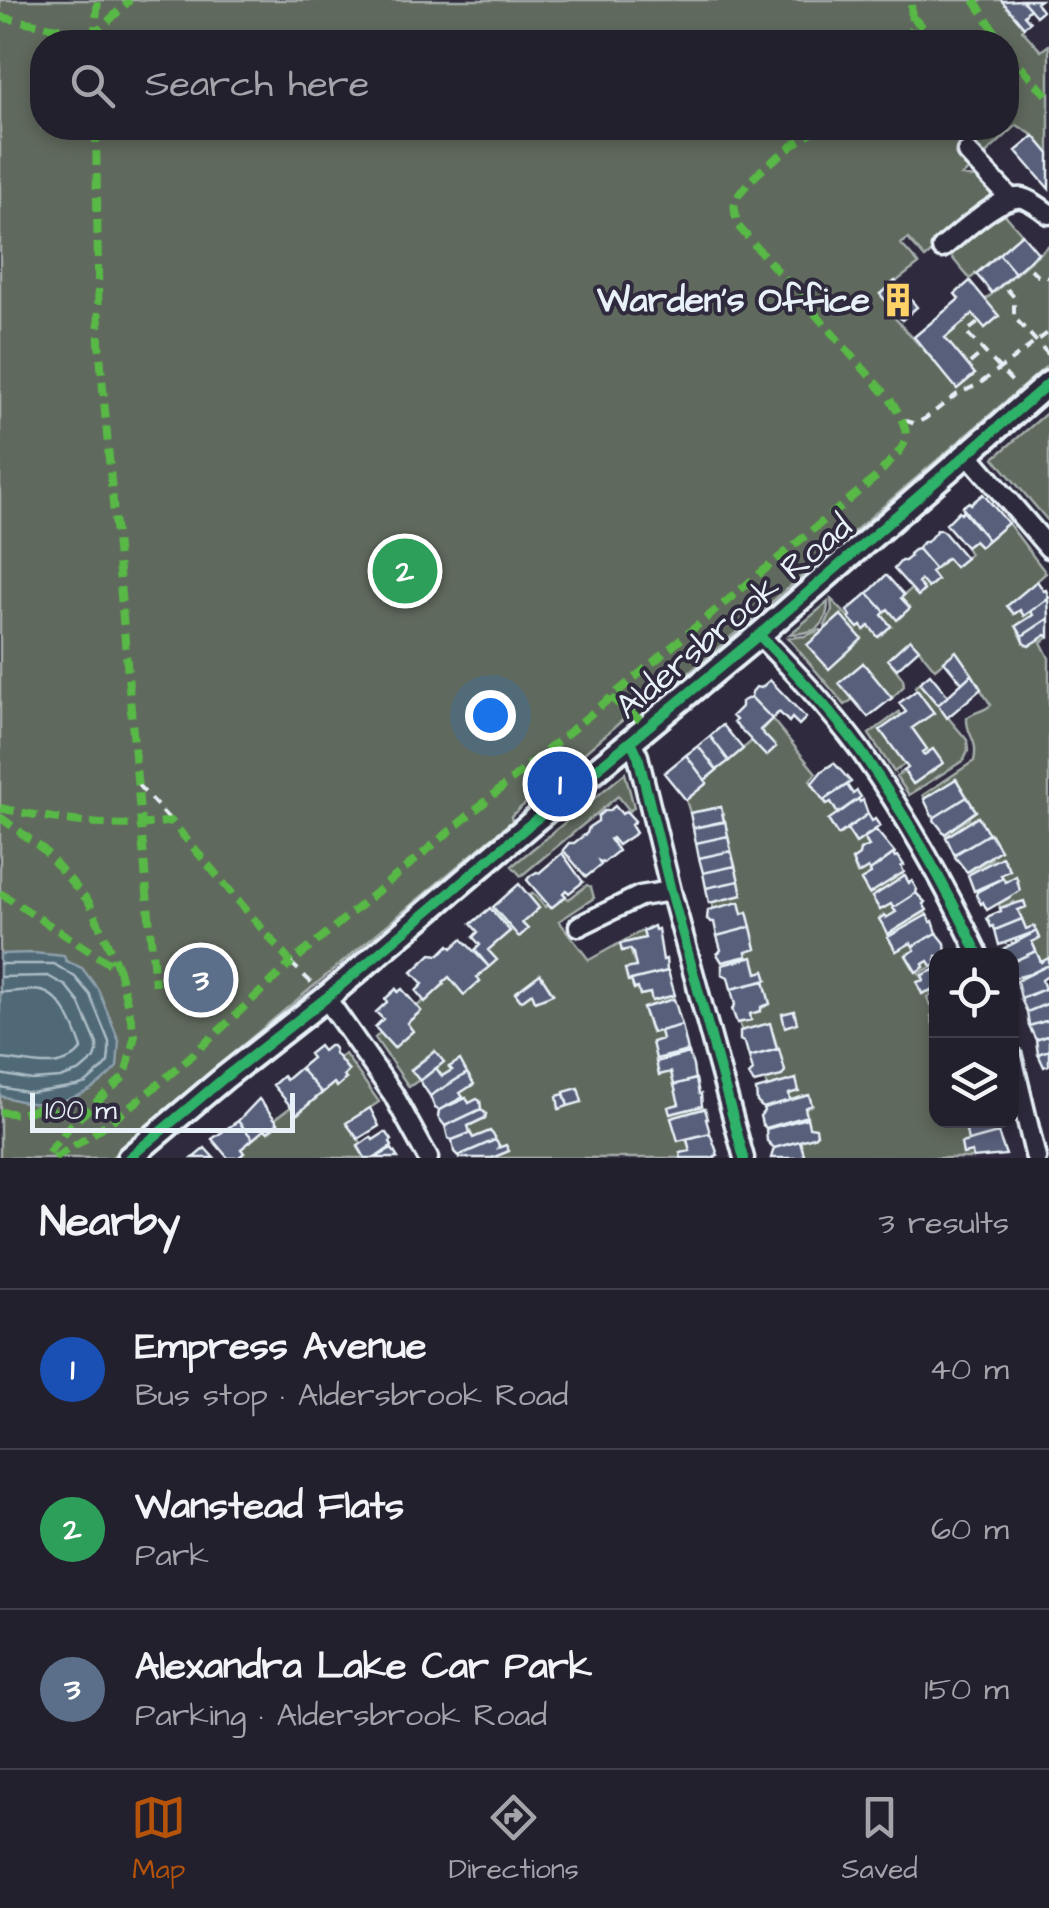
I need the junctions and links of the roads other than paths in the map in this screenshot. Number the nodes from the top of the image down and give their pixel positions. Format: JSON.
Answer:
{"nodes":[{"id":1,"x":967,"y":152,"type":"dead end"},
{"id":2,"x":1010,"y":198,"type":"junction"},
{"id":3,"x":1049,"y":214,"type":"edge"},
{"id":4,"x":942,"y":248,"type":"dead end"},
{"id":5,"x":1049,"y":383,"type":"edge"},
{"id":6,"x":968,"y":454,"type":"junction"},
{"id":7,"x":1049,"y":548,"type":"edge"},
{"id":8,"x":759,"y":634,"type":"junction"},
{"id":9,"x":631,"y":741,"type":"junction"},
{"id":10,"x":671,"y":891,"type":"junction"},
{"id":11,"x":579,"y":926,"type":"dead end"},
{"id":12,"x":975,"y":948,"type":"edge"},
{"id":13,"x":326,"y":998,"type":"junction"},
{"id":14,"x":1019,"y":1086,"type":"edge"},
{"id":15,"x":129,"y":1158,"type":"edge"},
{"id":16,"x":428,"y":1158,"type":"edge"},
{"id":17,"x":744,"y":1158,"type":"edge"},
{"id":18,"x":1036,"y":1158,"type":"edge"}],
"edges":[{"from":1,"to":2,"type":"street"},
{"from":2,"to":3,"type":"street"},
{"from":2,"to":4,"type":"street"},
{"from":5,"to":6,"type":"main road","name":"Aldersbrook Road"},
{"from":6,"to":7,"type":"street"},
{"from":6,"to":8,"type":"main road","name":"Aldersbrook Road"},
{"from":8,"to":9,"type":"main road","name":"Aldersbrook Road"},
{"from":8,"to":12,"type":"street"},
{"from":9,"to":10,"type":"street"},
{"from":9,"to":13,"type":"main road","name":"Aldersbrook Road"},
{"from":10,"to":11,"type":"street"},
{"from":10,"to":17,"type":"street"},
{"from":13,"to":15,"type":"main road","name":"Aldersbrook Road"},
{"from":13,"to":16,"type":"street"},
{"from":14,"to":18,"type":"street"}]}
